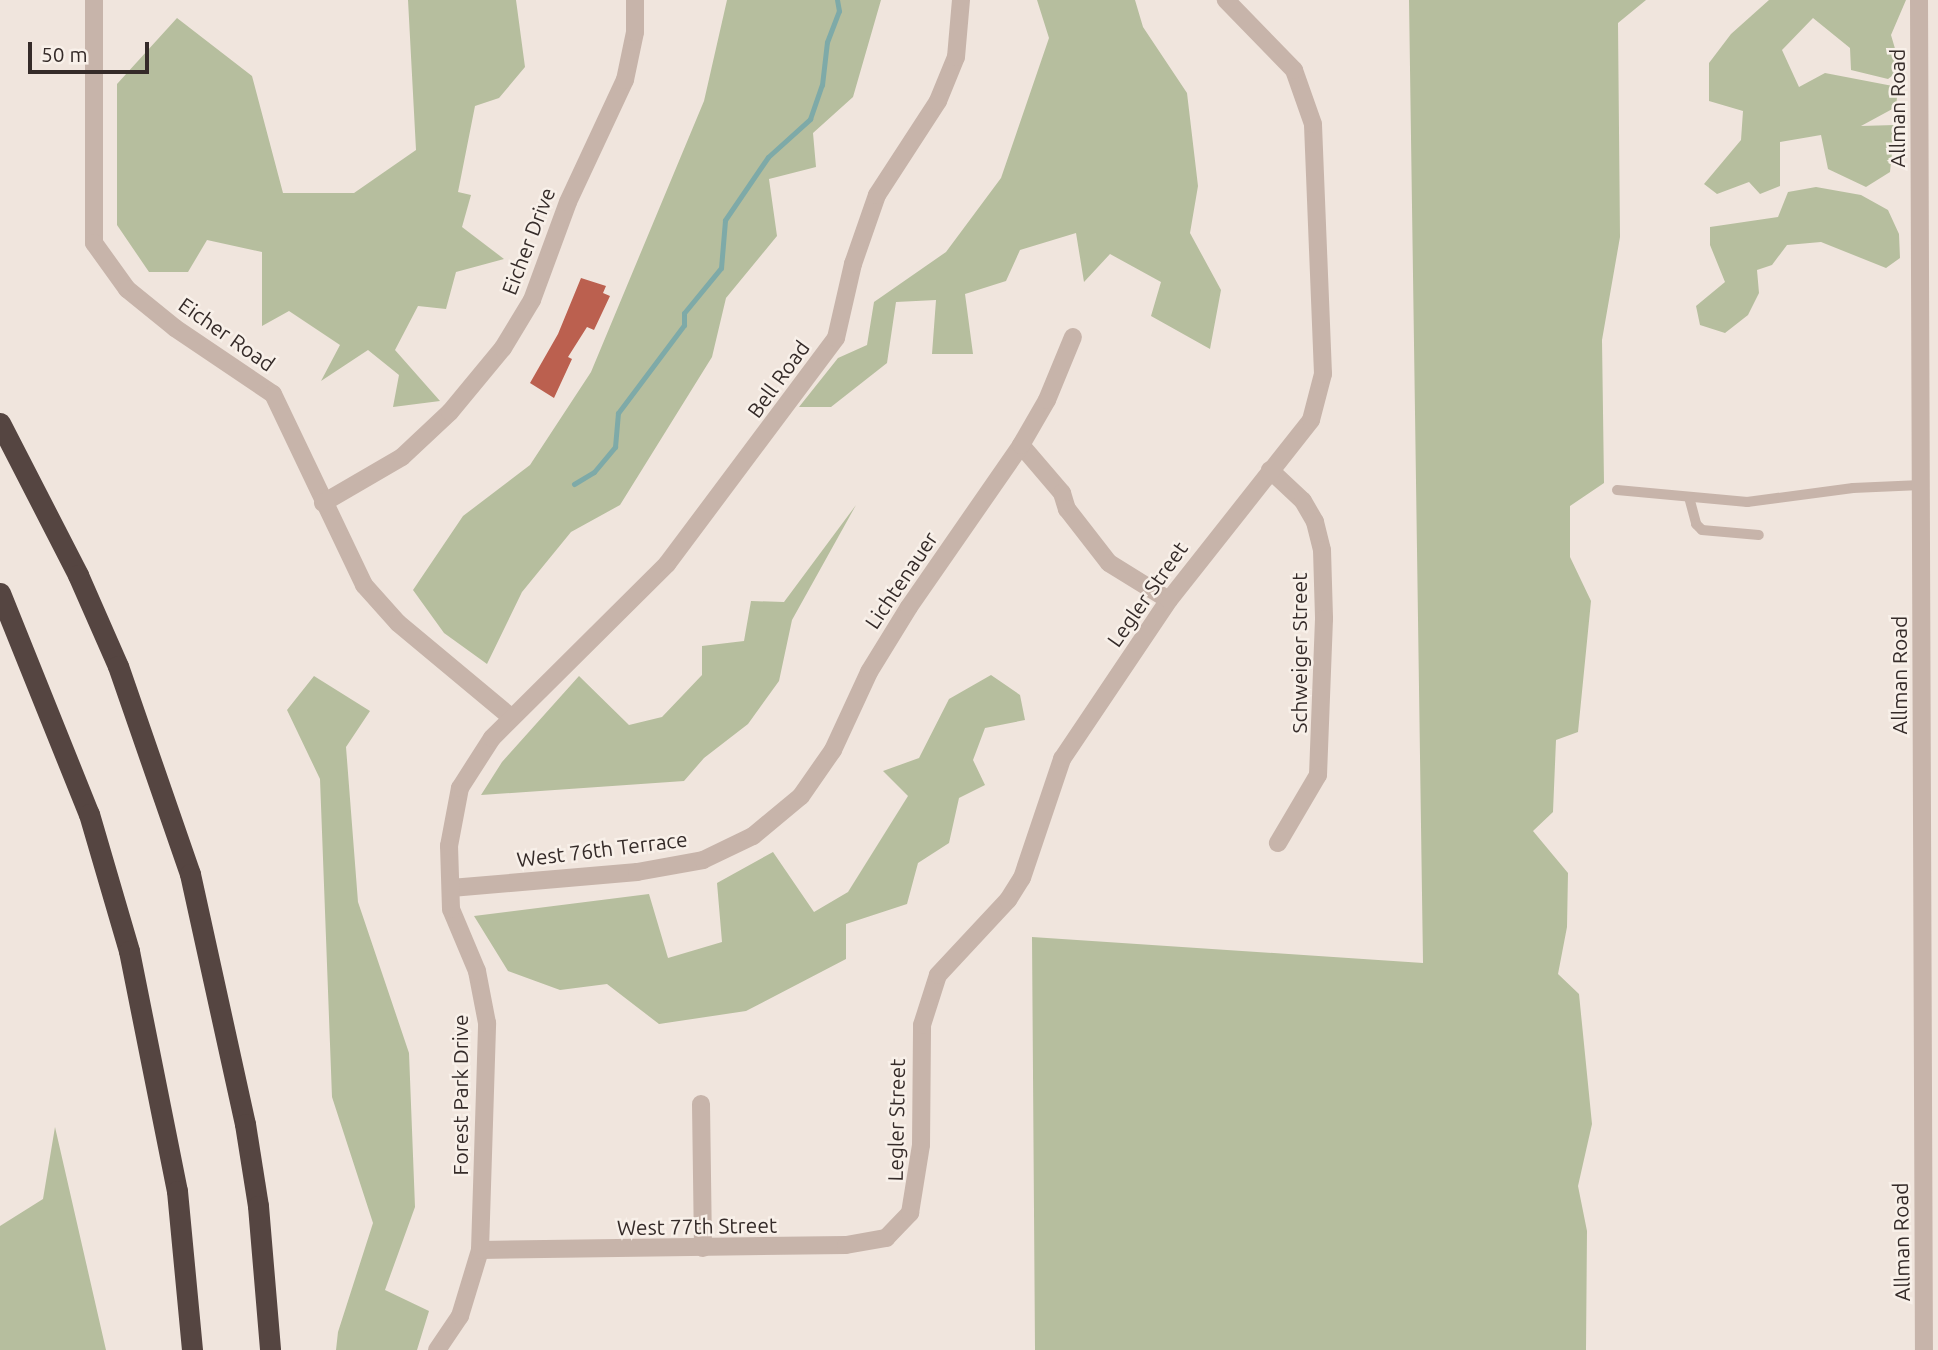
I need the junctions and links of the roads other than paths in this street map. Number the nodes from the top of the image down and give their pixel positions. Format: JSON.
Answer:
{"nodes":[{"id":1,"x":94,"y":0,"type":"edge"},
{"id":2,"x":635,"y":0,"type":"edge"},
{"id":3,"x":961,"y":0,"type":"edge"},
{"id":4,"x":1226,"y":0,"type":"edge"},
{"id":5,"x":1919,"y":0,"type":"edge"},
{"id":6,"x":1073,"y":337,"type":"dead end"},
{"id":7,"x":0,"y":423,"type":"edge"},
{"id":8,"x":1021,"y":444,"type":"junction"},
{"id":9,"x":1270,"y":470,"type":"junction"},
{"id":10,"x":1921,"y":485,"type":"junction"},
{"id":11,"x":1617,"y":490,"type":"dead end"},
{"id":12,"x":1689,"y":497,"type":"junction"},
{"id":13,"x":323,"y":503,"type":"junction"},
{"id":14,"x":1759,"y":535,"type":"dead end"},
{"id":15,"x":0,"y":593,"type":"edge"},
{"id":16,"x":1169,"y":600,"type":"junction"},
{"id":17,"x":512,"y":718,"type":"junction"},
{"id":18,"x":753,"y":836,"type":"joint"},
{"id":19,"x":1278,"y":843,"type":"dead end"},
{"id":20,"x":450,"y":888,"type":"junction"},
{"id":21,"x":701,"y":1104,"type":"dead end"},
{"id":22,"x":905,"y":1219,"type":"joint"},
{"id":23,"x":1931,"y":1227,"type":"edge"},
{"id":24,"x":703,"y":1248,"type":"junction"},
{"id":25,"x":480,"y":1250,"type":"junction"},
{"id":26,"x":192,"y":1350,"type":"edge"},
{"id":27,"x":270,"y":1350,"type":"edge"},
{"id":28,"x":437,"y":1350,"type":"edge"},
{"id":29,"x":1924,"y":1350,"type":"edge"}],
"edges":[{"from":1,"to":13,"type":"street","name":"Eicher Road"},
{"from":2,"to":13,"type":"street","name":"Eicher Drive"},
{"from":3,"to":17,"type":"street","name":"Bell Road"},
{"from":4,"to":9,"type":"street","name":"Legler Street"},
{"from":5,"to":10,"type":"street","name":"Allman Road"},
{"from":6,"to":8,"type":"street","name":"Lichtenauer"},
{"from":7,"to":27,"type":"highway"},
{"from":8,"to":16,"type":"street"},
{"from":8,"to":18,"type":"street","name":"Lichtenauer"},
{"from":9,"to":16,"type":"street","name":"Legler Street"},
{"from":9,"to":19,"type":"street","name":"Schweiger Street"},
{"from":10,"to":12,"type":"lane"},
{"from":10,"to":23,"type":"street","name":"Allman Road"},
{"from":11,"to":12,"type":"lane"},
{"from":12,"to":14,"type":"lane"},
{"from":13,"to":17,"type":"street","name":"Eicher Road"},
{"from":15,"to":26,"type":"highway"},
{"from":16,"to":22,"type":"street","name":"Legler Street"},
{"from":17,"to":20,"type":"street","name":"Forest Park Drive"},
{"from":18,"to":20,"type":"street","name":"West 76th Terrace"},
{"from":20,"to":25,"type":"street","name":"Forest Park Drive"},
{"from":21,"to":24,"type":"street"},
{"from":22,"to":24,"type":"street","name":"West 77th Street"},
{"from":23,"to":29,"type":"street","name":"Allman Road"},
{"from":24,"to":25,"type":"street","name":"West 77th Street"},
{"from":25,"to":28,"type":"street","name":"Forest Park Drive"}]}
